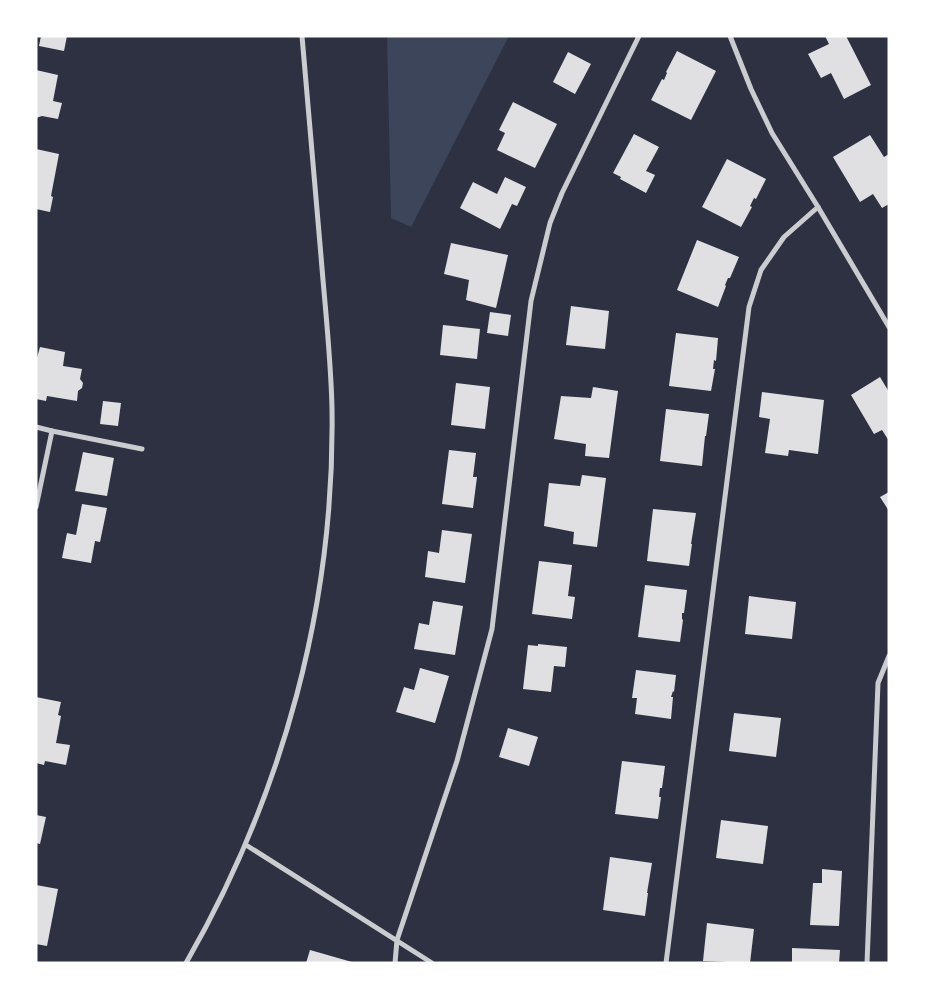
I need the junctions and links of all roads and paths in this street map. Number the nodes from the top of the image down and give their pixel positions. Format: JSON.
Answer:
{"nodes":[{"id":1,"x":302,"y":36,"type":"edge"},
{"id":2,"x":639,"y":36,"type":"edge"},
{"id":3,"x":730,"y":36,"type":"edge"},
{"id":4,"x":818,"y":207,"type":"junction"},
{"id":5,"x":889,"y":327,"type":"edge"},
{"id":6,"x":36,"y":427,"type":"edge"},
{"id":7,"x":52,"y":431,"type":"junction"},
{"id":8,"x":142,"y":449,"type":"dead end"},
{"id":9,"x":36,"y":507,"type":"edge"},
{"id":10,"x":889,"y":656,"type":"edge"},
{"id":11,"x":246,"y":845,"type":"junction"},
{"id":12,"x":397,"y":940,"type":"junction"},
{"id":13,"x":186,"y":963,"type":"edge"},
{"id":14,"x":395,"y":963,"type":"edge"},
{"id":15,"x":432,"y":963,"type":"edge"},
{"id":16,"x":666,"y":963,"type":"edge"},
{"id":17,"x":867,"y":963,"type":"edge"}],
"edges":[{"from":1,"to":11,"type":"street"},
{"from":2,"to":12,"type":"street"},
{"from":3,"to":4,"type":"street"},
{"from":4,"to":5,"type":"street"},
{"from":4,"to":16,"type":"street"},
{"from":6,"to":7,"type":"street"},
{"from":7,"to":8,"type":"street"},
{"from":7,"to":9,"type":"street"},
{"from":10,"to":17,"type":"street"},
{"from":11,"to":12,"type":"street"},
{"from":11,"to":13,"type":"street"},
{"from":12,"to":14,"type":"street"},
{"from":12,"to":15,"type":"street"}]}
